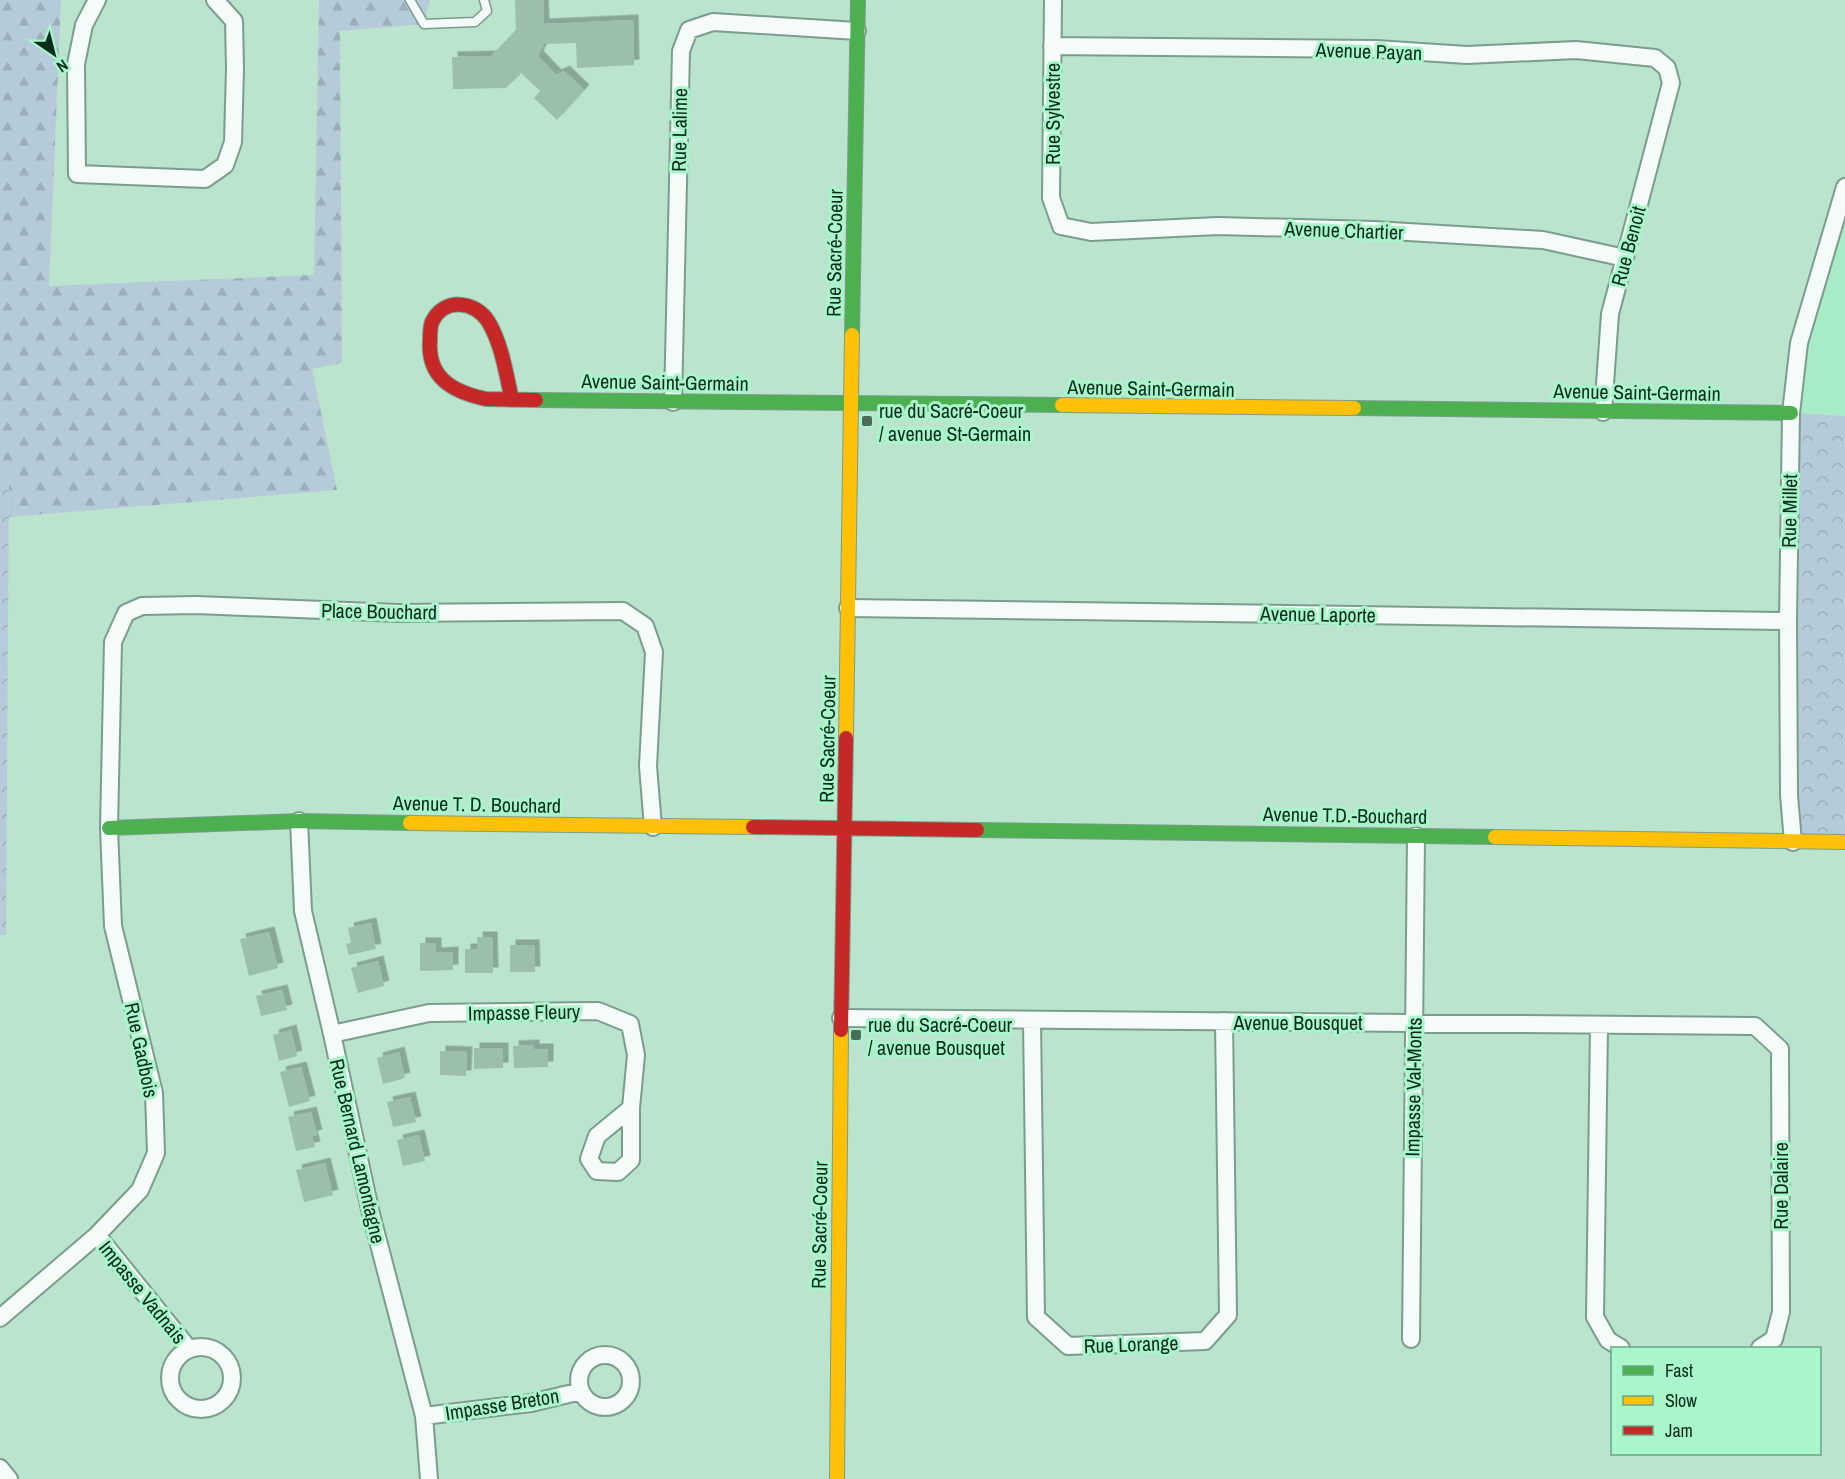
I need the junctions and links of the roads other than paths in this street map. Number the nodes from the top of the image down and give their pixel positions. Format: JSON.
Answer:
{"nodes":[{"id":1,"x":97,"y":0,"type":"edge"},
{"id":2,"x":215,"y":0,"type":"edge"},
{"id":3,"x":410,"y":0,"type":"edge"},
{"id":4,"x":484,"y":0,"type":"edge"},
{"id":5,"x":858,"y":0,"type":"edge"},
{"id":6,"x":1053,"y":0,"type":"edge"},
{"id":7,"x":857,"y":31,"type":"junction"},
{"id":8,"x":1052,"y":46,"type":"junction"},
{"id":9,"x":1671,"y":83,"type":"joint"},
{"id":10,"x":1845,"y":187,"type":"edge"},
{"id":11,"x":1061,"y":226,"type":"joint"},
{"id":12,"x":1625,"y":258,"type":"junction"},
{"id":13,"x":512,"y":400,"type":"junction"},
{"id":14,"x":673,"y":402,"type":"junction"},
{"id":15,"x":852,"y":404,"type":"junction"},
{"id":16,"x":1604,"y":412,"type":"junction"},
{"id":17,"x":1791,"y":413,"type":"junction"},
{"id":18,"x":848,"y":608,"type":"junction"},
{"id":19,"x":1788,"y":621,"type":"junction"},
{"id":20,"x":298,"y":821,"type":"junction"},
{"id":21,"x":653,"y":826,"type":"junction"},
{"id":22,"x":845,"y":827,"type":"junction"},
{"id":23,"x":109,"y":828,"type":"junction"},
{"id":24,"x":1416,"y":836,"type":"junction"},
{"id":25,"x":1793,"y":842,"type":"junction"},
{"id":26,"x":1845,"y":842,"type":"edge"},
{"id":27,"x":841,"y":1018,"type":"junction"},
{"id":28,"x":1032,"y":1020,"type":"junction"},
{"id":29,"x":1224,"y":1021,"type":"junction"},
{"id":30,"x":1414,"y":1022,"type":"junction"},
{"id":31,"x":1599,"y":1025,"type":"junction"},
{"id":32,"x":1755,"y":1026,"type":"joint"},
{"id":33,"x":332,"y":1034,"type":"junction"},
{"id":34,"x":631,"y":1108,"type":"dead end"},
{"id":35,"x":97,"y":1235,"type":"junction"},
{"id":36,"x":0,"y":1318,"type":"edge"},
{"id":37,"x":1410,"y":1339,"type":"dead end"},
{"id":38,"x":1619,"y":1347,"type":"edge"},
{"id":39,"x":1762,"y":1347,"type":"edge"},
{"id":40,"x":189,"y":1349,"type":"dead end"},
{"id":41,"x":581,"y":1391,"type":"dead end"},
{"id":42,"x":424,"y":1416,"type":"junction"},
{"id":43,"x":0,"y":1468,"type":"edge"},
{"id":44,"x":9,"y":1479,"type":"edge"},
{"id":45,"x":429,"y":1479,"type":"edge"},
{"id":46,"x":837,"y":1479,"type":"edge"}],
"edges":[{"from":1,"to":2,"type":"street"},
{"from":3,"to":4,"type":"lane"},
{"from":5,"to":7,"type":"street","name":"Rue Sacré-Coeur"},
{"from":6,"to":8,"type":"street","name":"Rue Sylvestre"},
{"from":7,"to":14,"type":"street","name":"Rue Lalime"},
{"from":7,"to":15,"type":"street","name":"Rue Sacré-Coeur"},
{"from":8,"to":9,"type":"street","name":"Avenue Payan"},
{"from":8,"to":11,"type":"street","name":"Rue Sylvestre"},
{"from":9,"to":12,"type":"street","name":"Rue Benoit"},
{"from":10,"to":17,"type":"street","name":"Rue Millet"},
{"from":11,"to":12,"type":"street","name":"Avenue Chartier"},
{"from":12,"to":16,"type":"street","name":"Rue Benoit"},
{"from":13,"to":13,"type":"street","name":"Avenue Saint-Germain"},
{"from":13,"to":14,"type":"street","name":"Avenue Saint-Germain"},
{"from":14,"to":15,"type":"street","name":"Avenue Saint-Germain"},
{"from":15,"to":16,"type":"street","name":"Avenue Saint-Germain"},
{"from":15,"to":18,"type":"street","name":"Rue Sacré-Coeur"},
{"from":16,"to":17,"type":"street","name":"Avenue Saint-Germain"},
{"from":17,"to":19,"type":"street","name":"Rue Millet"},
{"from":18,"to":19,"type":"street","name":"Avenue Laporte"},
{"from":18,"to":22,"type":"street","name":"Rue Sacré-Coeur"},
{"from":19,"to":25,"type":"street","name":"Rue Millet"},
{"from":20,"to":21,"type":"street","name":"Avenue T. D. Bouchard"},
{"from":20,"to":23,"type":"street","name":"Avenue T. D. Bouchard"},
{"from":20,"to":33,"type":"street","name":"Rue Bernard Lamontagne"},
{"from":21,"to":22,"type":"street","name":"Avenue T. D. Bouchard"},
{"from":21,"to":23,"type":"street","name":"Place Bouchard"},
{"from":22,"to":24,"type":"street","name":"Avenue T.D.-Bouchard"},
{"from":22,"to":27,"type":"street","name":"Rue Sacré-Coeur"},
{"from":23,"to":35,"type":"street","name":"Rue Gadbois"},
{"from":24,"to":25,"type":"street","name":"Avenue T.D.-Bouchard"},
{"from":24,"to":30,"type":"street","name":"Impasse Val-Monts"},
{"from":25,"to":26,"type":"street","name":"Avenue T.D.-Bouchard"},
{"from":27,"to":28,"type":"street","name":"Avenue Bousquet"},
{"from":27,"to":46,"type":"street","name":"Rue Sacré-Coeur"},
{"from":28,"to":29,"type":"street","name":"Avenue Bousquet"},
{"from":28,"to":29,"type":"street","name":"Rue Lorange"},
{"from":29,"to":30,"type":"street","name":"Avenue Bousquet"},
{"from":30,"to":31,"type":"street","name":"Avenue Bousquet"},
{"from":30,"to":37,"type":"street","name":"Impasse Val-Monts"},
{"from":31,"to":32,"type":"street","name":"Avenue Bousquet"},
{"from":31,"to":38,"type":"street"},
{"from":32,"to":39,"type":"street","name":"Rue Dalaire"},
{"from":33,"to":34,"type":"street","name":"Impasse Fleury"},
{"from":33,"to":42,"type":"street","name":"Rue Bernard Lamontagne"},
{"from":35,"to":36,"type":"street","name":"Rue Gadbois"},
{"from":35,"to":40,"type":"street","name":"Impasse Vadnais"},
{"from":41,"to":42,"type":"street","name":"Impasse Breton"},
{"from":42,"to":45,"type":"street","name":"Rue Bernard Lamontagne"},
{"from":43,"to":44,"type":"street"}]}
